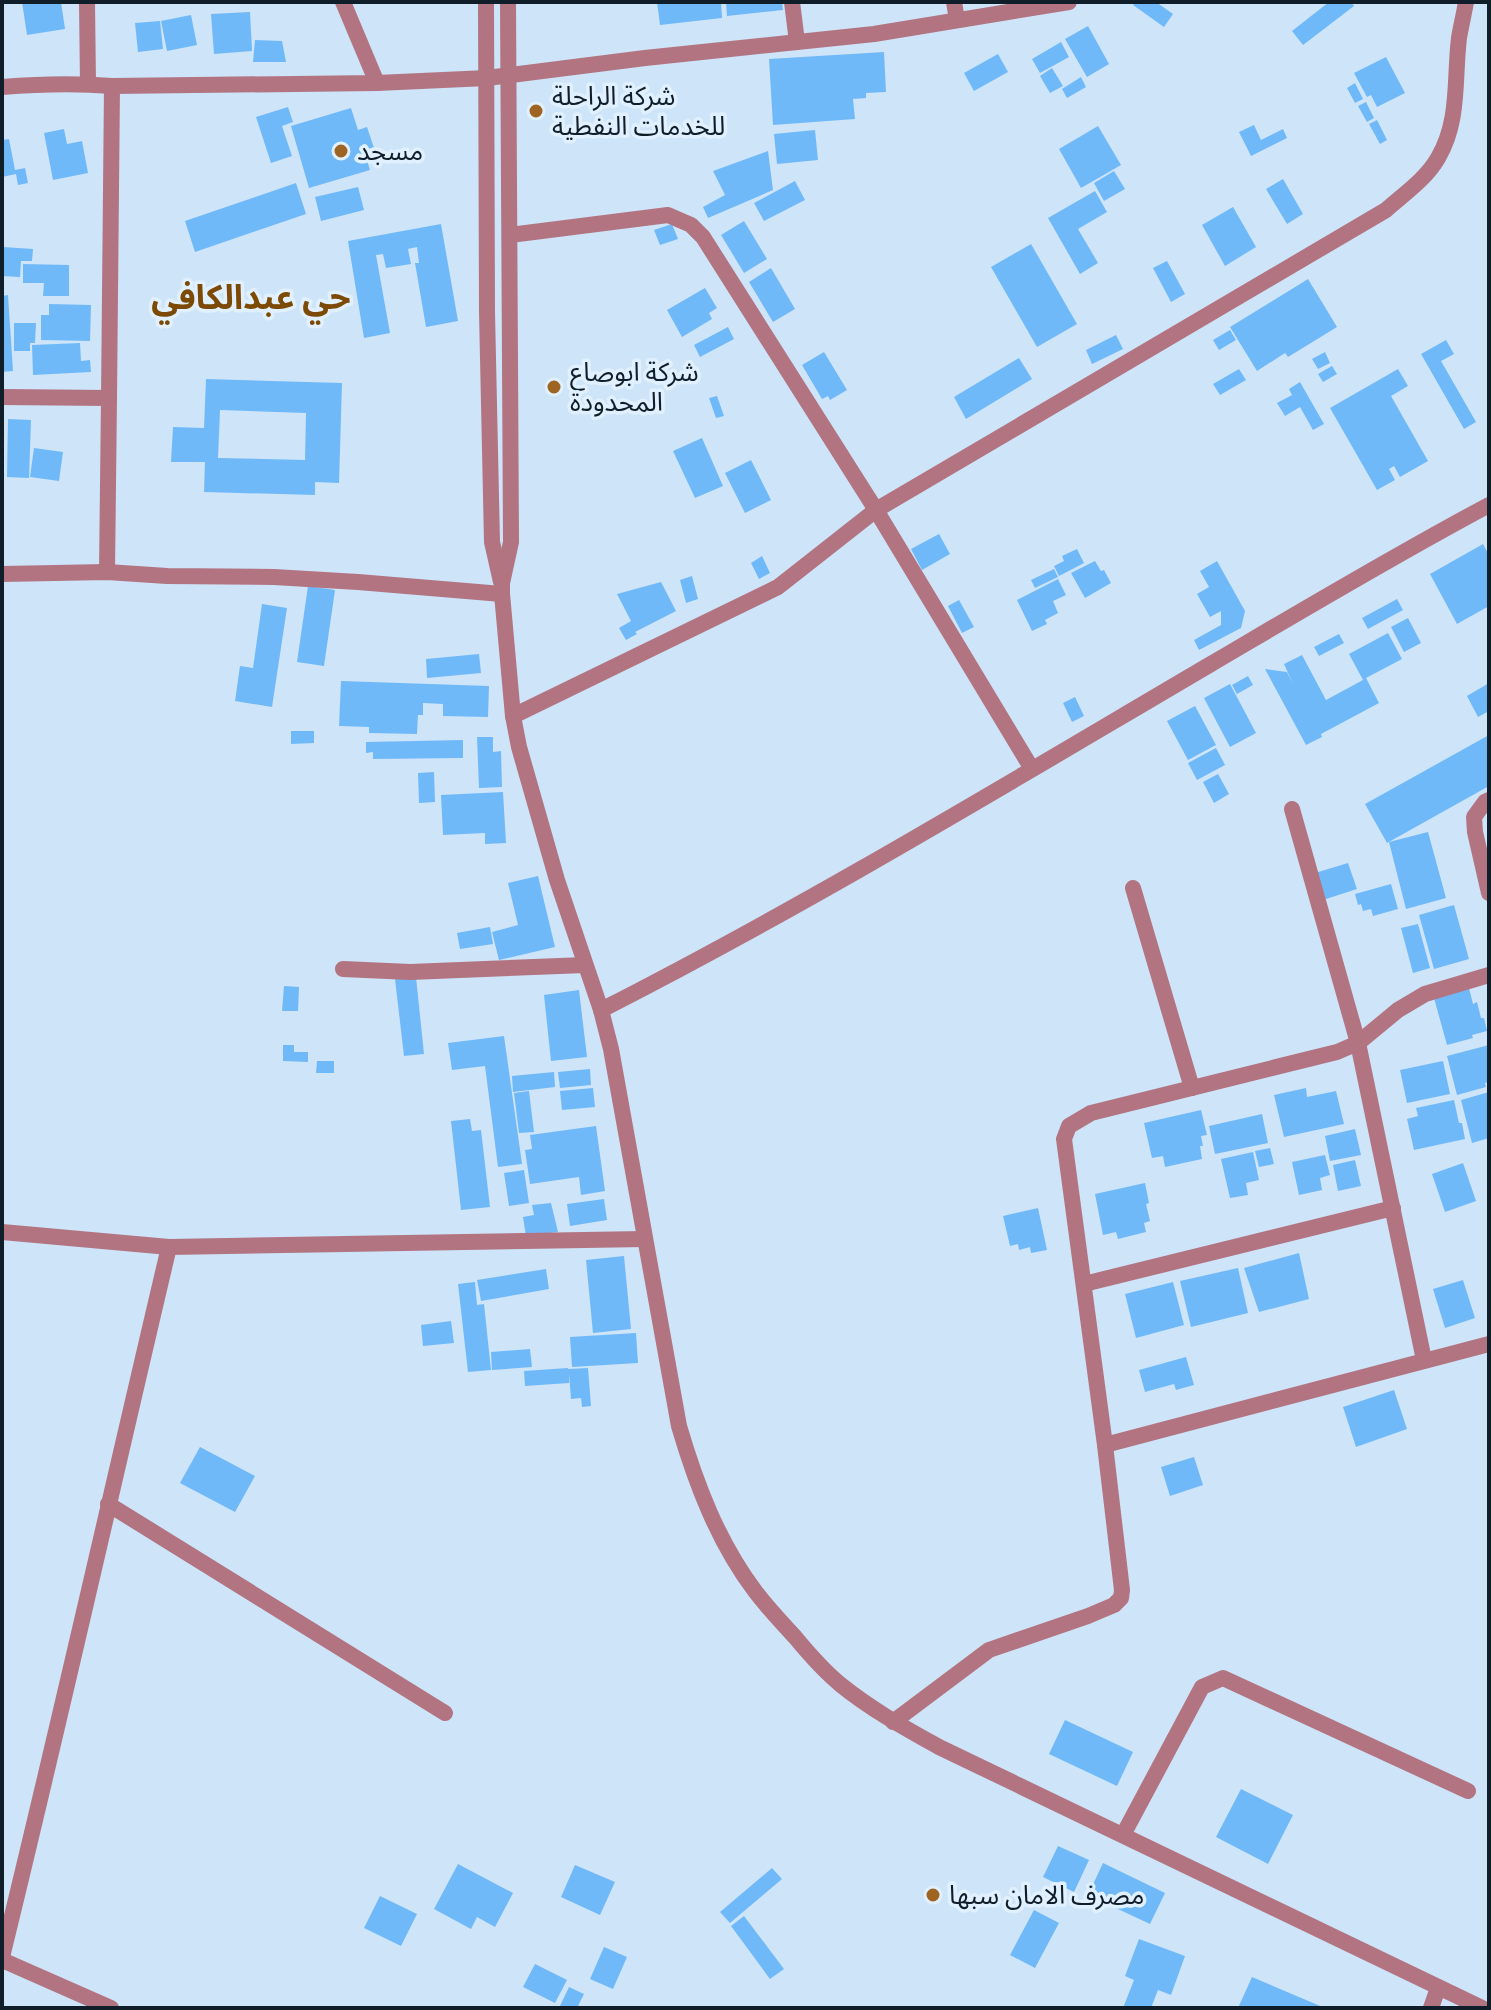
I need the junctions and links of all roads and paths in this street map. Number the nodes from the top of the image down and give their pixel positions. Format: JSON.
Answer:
{"nodes":[{"id":1,"x":87,"y":2,"type":"edge"},
{"id":2,"x":343,"y":2,"type":"edge"},
{"id":3,"x":486,"y":2,"type":"edge"},
{"id":4,"x":508,"y":2,"type":"edge"},
{"id":5,"x":792,"y":2,"type":"edge"},
{"id":6,"x":954,"y":2,"type":"edge"},
{"id":7,"x":1069,"y":2,"type":"edge"},
{"id":8,"x":1466,"y":2,"type":"edge"},
{"id":9,"x":957,"y":20,"type":"junction"},
{"id":10,"x":797,"y":42,"type":"junction"},
{"id":11,"x":508,"y":75,"type":"junction"},
{"id":12,"x":487,"y":78,"type":"junction"},
{"id":13,"x":377,"y":83,"type":"junction"},
{"id":14,"x":88,"y":84,"type":"junction"},
{"id":15,"x":112,"y":86,"type":"junction"},
{"id":16,"x":2,"y":87,"type":"edge"},
{"id":17,"x":510,"y":235,"type":"junction"},
{"id":18,"x":2,"y":397,"type":"edge"},
{"id":19,"x":109,"y":398,"type":"junction"},
{"id":20,"x":1489,"y":505,"type":"edge"},
{"id":21,"x":876,"y":510,"type":"junction"},
{"id":22,"x":107,"y":572,"type":"junction"},
{"id":23,"x":2,"y":574,"type":"edge"},
{"id":24,"x":502,"y":589,"type":"junction"},
{"id":25,"x":513,"y":716,"type":"junction"},
{"id":26,"x":1032,"y":769,"type":"junction"},
{"id":27,"x":1489,"y":800,"type":"edge"},
{"id":28,"x":1292,"y":809,"type":"dead end"},
{"id":29,"x":1133,"y":888,"type":"dead end"},
{"id":30,"x":1489,"y":893,"type":"edge"},
{"id":31,"x":585,"y":965,"type":"junction"},
{"id":32,"x":343,"y":969,"type":"dead end"},
{"id":33,"x":1489,"y":975,"type":"edge"},
{"id":34,"x":601,"y":1010,"type":"junction"},
{"id":35,"x":1358,"y":1043,"type":"junction"},
{"id":36,"x":1192,"y":1088,"type":"junction"},
{"id":37,"x":1393,"y":1208,"type":"junction"},
{"id":38,"x":2,"y":1232,"type":"edge"},
{"id":39,"x":645,"y":1239,"type":"junction"},
{"id":40,"x":169,"y":1247,"type":"junction"},
{"id":41,"x":1084,"y":1284,"type":"junction"},
{"id":42,"x":1489,"y":1344,"type":"edge"},
{"id":43,"x":1424,"y":1360,"type":"junction"},
{"id":44,"x":1105,"y":1445,"type":"junction"},
{"id":45,"x":108,"y":1504,"type":"junction"},
{"id":46,"x":445,"y":1713,"type":"dead end"},
{"id":47,"x":893,"y":1722,"type":"junction"},
{"id":48,"x":1468,"y":1791,"type":"dead end"},
{"id":49,"x":1123,"y":1835,"type":"junction"},
{"id":50,"x":2,"y":1958,"type":"edge"},
{"id":51,"x":1438,"y":1988,"type":"junction"},
{"id":52,"x":111,"y":2008,"type":"edge"},
{"id":53,"x":1431,"y":2008,"type":"edge"},
{"id":54,"x":1482,"y":2008,"type":"edge"}],
"edges":[{"from":1,"to":14,"type":"street"},
{"from":2,"to":13,"type":"street"},
{"from":3,"to":12,"type":"street"},
{"from":4,"to":11,"type":"street"},
{"from":5,"to":10,"type":"street"},
{"from":6,"to":9,"type":"street"},
{"from":7,"to":9,"type":"street"},
{"from":8,"to":21,"type":"street"},
{"from":9,"to":10,"type":"street"},
{"from":10,"to":11,"type":"street"},
{"from":11,"to":12,"type":"street"},
{"from":11,"to":17,"type":"street"},
{"from":12,"to":13,"type":"street"},
{"from":12,"to":24,"type":"street"},
{"from":13,"to":15,"type":"street"},
{"from":14,"to":15,"type":"street"},
{"from":14,"to":16,"type":"street"},
{"from":15,"to":19,"type":"street"},
{"from":17,"to":21,"type":"street"},
{"from":17,"to":24,"type":"street"},
{"from":18,"to":19,"type":"street"},
{"from":19,"to":22,"type":"street"},
{"from":20,"to":26,"type":"street"},
{"from":21,"to":25,"type":"street"},
{"from":21,"to":26,"type":"street"},
{"from":22,"to":23,"type":"street"},
{"from":22,"to":24,"type":"street"},
{"from":24,"to":25,"type":"street"},
{"from":25,"to":31,"type":"street"},
{"from":26,"to":34,"type":"street"},
{"from":27,"to":30,"type":"street"},
{"from":28,"to":35,"type":"street"},
{"from":29,"to":36,"type":"street"},
{"from":31,"to":32,"type":"street"},
{"from":31,"to":34,"type":"street"},
{"from":33,"to":35,"type":"street"},
{"from":34,"to":39,"type":"street"},
{"from":35,"to":36,"type":"street"},
{"from":35,"to":37,"type":"street"},
{"from":36,"to":41,"type":"street"},
{"from":37,"to":41,"type":"street"},
{"from":37,"to":43,"type":"street"},
{"from":38,"to":40,"type":"street"},
{"from":39,"to":40,"type":"street"},
{"from":39,"to":47,"type":"street"},
{"from":40,"to":45,"type":"street"},
{"from":41,"to":44,"type":"street"},
{"from":42,"to":43,"type":"street"},
{"from":43,"to":44,"type":"street"},
{"from":44,"to":47,"type":"street"},
{"from":45,"to":46,"type":"street"},
{"from":45,"to":50,"type":"street"},
{"from":47,"to":49,"type":"street"},
{"from":48,"to":49,"type":"street"},
{"from":49,"to":51,"type":"street"},
{"from":50,"to":52,"type":"street"},
{"from":51,"to":53,"type":"street"},
{"from":51,"to":54,"type":"street"}]}
